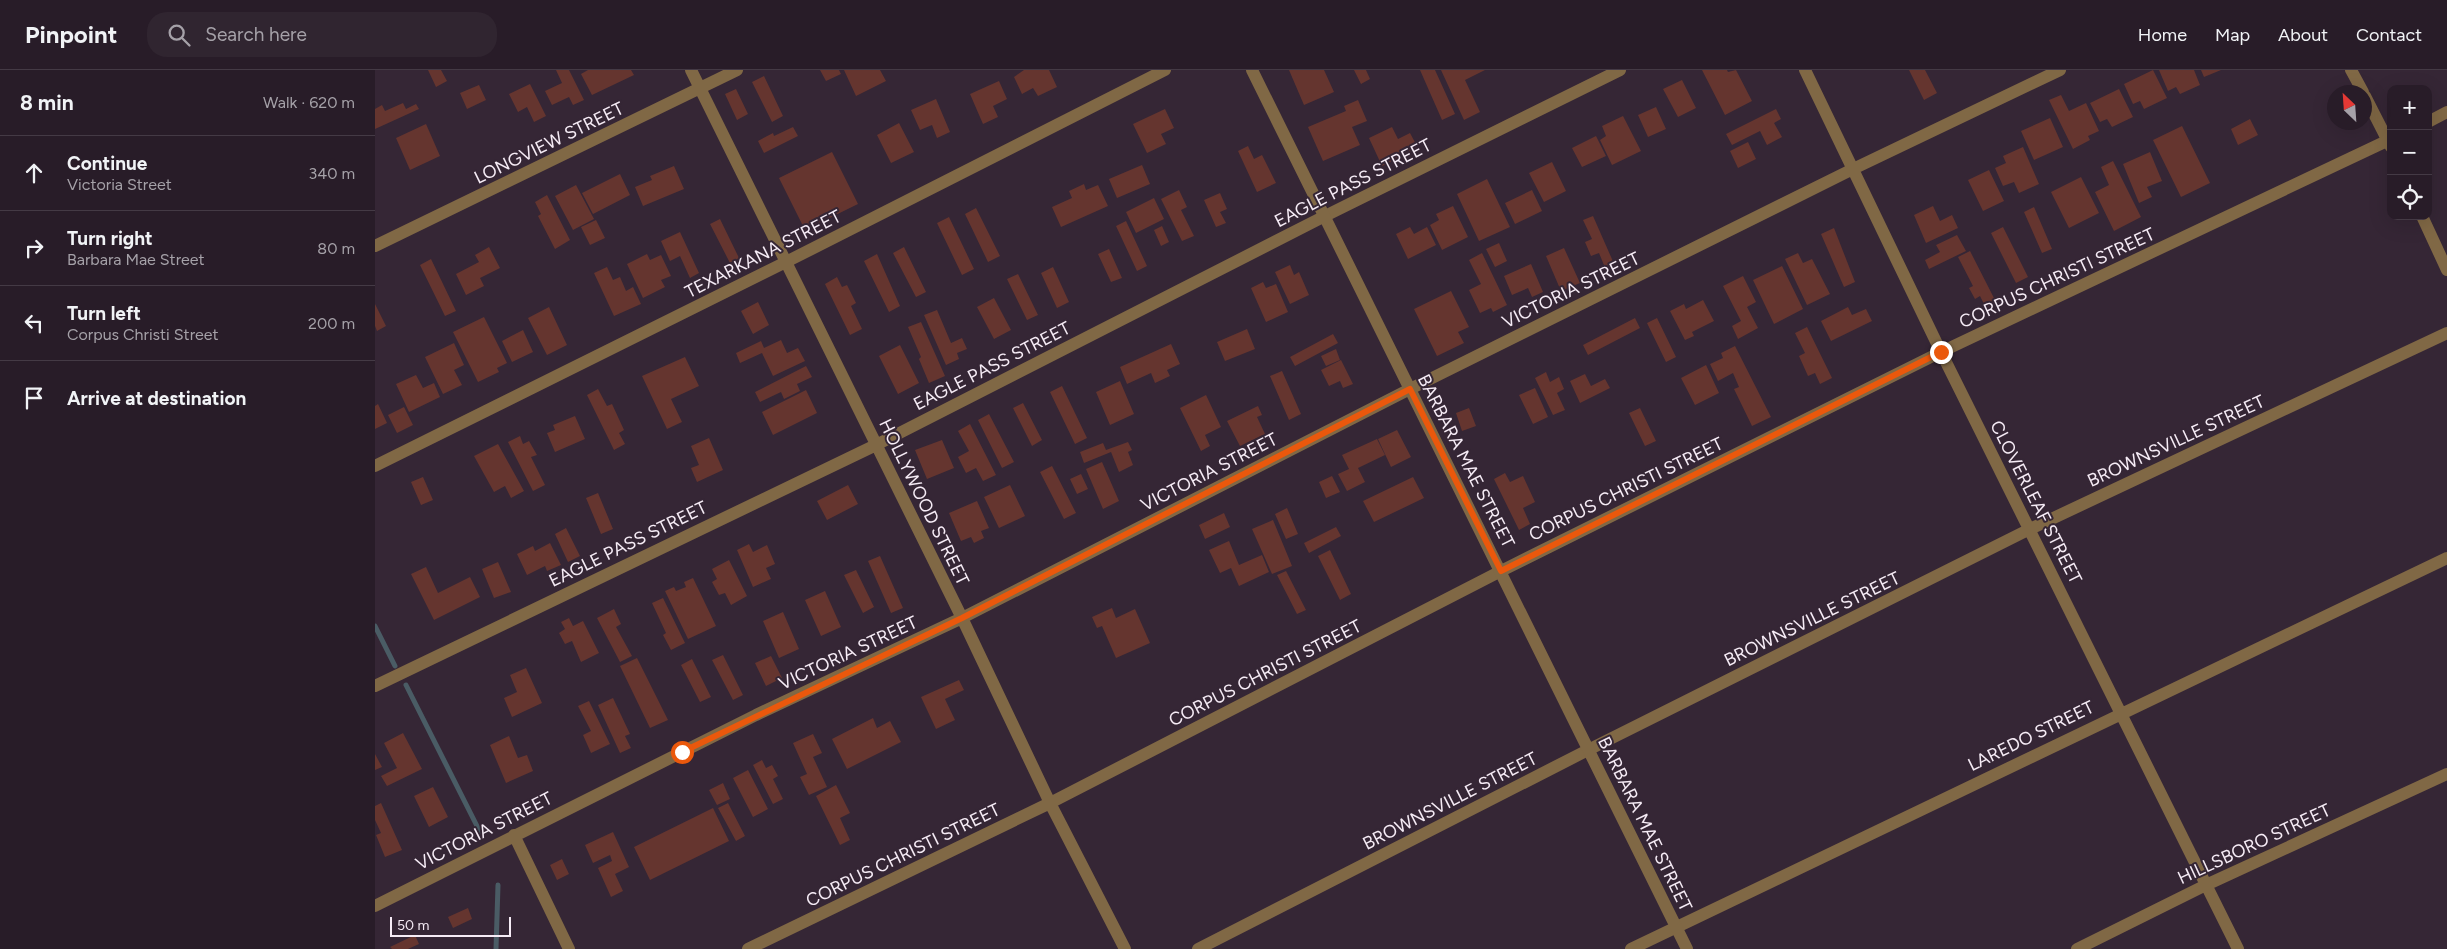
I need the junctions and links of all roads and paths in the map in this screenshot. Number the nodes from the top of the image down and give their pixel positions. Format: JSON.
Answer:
{"nodes":[{"id":1,"x":691,"y":70,"type":"edge"},
{"id":2,"x":737,"y":70,"type":"edge"},
{"id":3,"x":1165,"y":70,"type":"edge"},
{"id":4,"x":1252,"y":70,"type":"edge"},
{"id":5,"x":1620,"y":70,"type":"edge"},
{"id":6,"x":1805,"y":70,"type":"edge"},
{"id":7,"x":2060,"y":70,"type":"edge"},
{"id":8,"x":2351,"y":70,"type":"edge"},
{"id":9,"x":2359,"y":85,"type":"edge"},
{"id":10,"x":700,"y":89,"type":"junction"},
{"id":11,"x":2372,"y":109,"type":"edge"},
{"id":12,"x":2447,"y":112,"type":"edge"},
{"id":13,"x":2432,"y":120,"type":"edge"},
{"id":14,"x":2387,"y":136,"type":"edge"},
{"id":15,"x":2387,"y":143,"type":"edge"},
{"id":16,"x":1853,"y":169,"type":"junction"},
{"id":17,"x":1325,"y":216,"type":"junction"},
{"id":18,"x":2424,"y":220,"type":"edge"},
{"id":19,"x":375,"y":246,"type":"edge"},
{"id":20,"x":786,"y":262,"type":"junction"},
{"id":21,"x":2447,"y":270,"type":"edge"},
{"id":22,"x":2447,"y":333,"type":"edge"},
{"id":23,"x":1941,"y":352,"type":"junction"},
{"id":24,"x":1410,"y":389,"type":"junction"},
{"id":25,"x":876,"y":445,"type":"junction"},
{"id":26,"x":375,"y":466,"type":"edge"},
{"id":27,"x":2030,"y":529,"type":"junction"},
{"id":28,"x":2447,"y":558,"type":"edge"},
{"id":29,"x":1501,"y":571,"type":"junction"},
{"id":30,"x":962,"y":618,"type":"junction"},
{"id":31,"x":375,"y":686,"type":"edge"},
{"id":32,"x":2121,"y":713,"type":"junction"},
{"id":33,"x":1588,"y":750,"type":"junction"},
{"id":34,"x":2447,"y":774,"type":"edge"},
{"id":35,"x":1051,"y":803,"type":"junction"},
{"id":36,"x":514,"y":835,"type":"junction"},
{"id":37,"x":2206,"y":884,"type":"junction"},
{"id":38,"x":375,"y":906,"type":"edge"},
{"id":39,"x":1676,"y":926,"type":"junction"},
{"id":40,"x":569,"y":949,"type":"edge"},
{"id":41,"x":748,"y":949,"type":"edge"},
{"id":42,"x":1125,"y":949,"type":"edge"},
{"id":43,"x":1198,"y":949,"type":"edge"},
{"id":44,"x":1631,"y":949,"type":"edge"},
{"id":45,"x":1687,"y":949,"type":"edge"},
{"id":46,"x":2077,"y":949,"type":"edge"},
{"id":47,"x":2238,"y":949,"type":"edge"}],
"edges":[{"from":1,"to":10,"type":"street","name":"HOLLYWOOD STREET"},
{"from":2,"to":10,"type":"street","name":"LONGVIEW STREET"},
{"from":3,"to":20,"type":"street","name":"TEXARKANA STREET"},
{"from":4,"to":17,"type":"street","name":"BARBARA MAE STREET"},
{"from":5,"to":17,"type":"street","name":"EAGLE PASS STREET"},
{"from":6,"to":16,"type":"street","name":"CLOVERLEAF STREET"},
{"from":7,"to":16,"type":"street","name":"VICTORIA STREET"},
{"from":8,"to":9,"type":"street"},
{"from":10,"to":19,"type":"street","name":"LONGVIEW STREET"},
{"from":10,"to":20,"type":"street","name":"HOLLYWOOD STREET"},
{"from":11,"to":14,"type":"street"},
{"from":12,"to":13,"type":"street"},
{"from":15,"to":23,"type":"street","name":"CORPUS CHRISTI STREET"},
{"from":16,"to":23,"type":"street","name":"CLOVERLEAF STREET"},
{"from":16,"to":24,"type":"street","name":"VICTORIA STREET"},
{"from":17,"to":24,"type":"street","name":"BARBARA MAE STREET"},
{"from":17,"to":25,"type":"street","name":"EAGLE PASS STREET"},
{"from":18,"to":21,"type":"street"},
{"from":20,"to":25,"type":"street","name":"HOLLYWOOD STREET"},
{"from":20,"to":26,"type":"street","name":"TEXARKANA STREET"},
{"from":22,"to":27,"type":"street","name":"BROWNSVILLE STREET"},
{"from":23,"to":27,"type":"street","name":"CLOVERLEAF STREET"},
{"from":23,"to":29,"type":"street","name":"CORPUS CHRISTI STREET"},
{"from":24,"to":29,"type":"street","name":"BARBARA MAE STREET"},
{"from":24,"to":30,"type":"street","name":"VICTORIA STREET"},
{"from":25,"to":30,"type":"street","name":"HOLLYWOOD STREET"},
{"from":25,"to":31,"type":"street","name":"EAGLE PASS STREET"},
{"from":27,"to":32,"type":"street","name":"CLOVERLEAF STREET"},
{"from":27,"to":33,"type":"street","name":"BROWNSVILLE STREET"},
{"from":28,"to":32,"type":"street","name":"LAREDO STREET"},
{"from":29,"to":33,"type":"street","name":"BARBARA MAE STREET"},
{"from":29,"to":35,"type":"street","name":"CORPUS CHRISTI STREET"},
{"from":30,"to":35,"type":"street","name":"HOLLYWOOD STREET"},
{"from":30,"to":36,"type":"street","name":"VICTORIA STREET"},
{"from":32,"to":37,"type":"street","name":"CLOVERLEAF STREET"},
{"from":32,"to":39,"type":"street","name":"LAREDO STREET"},
{"from":33,"to":39,"type":"street","name":"BARBARA MAE STREET"},
{"from":33,"to":43,"type":"street","name":"BROWNSVILLE STREET"},
{"from":34,"to":37,"type":"street","name":"HILLSBORO STREET"},
{"from":35,"to":41,"type":"street","name":"CORPUS CHRISTI STREET"},
{"from":35,"to":42,"type":"street","name":"HOLLYWOOD STREET"},
{"from":36,"to":38,"type":"street","name":"VICTORIA STREET"},
{"from":36,"to":40,"type":"street"},
{"from":37,"to":46,"type":"street","name":"HILLSBORO STREET"},
{"from":37,"to":47,"type":"street","name":"CLOVERLEAF STREET"},
{"from":39,"to":44,"type":"street","name":"LAREDO STREET"},
{"from":39,"to":45,"type":"street","name":"BARBARA MAE STREET"}]}
